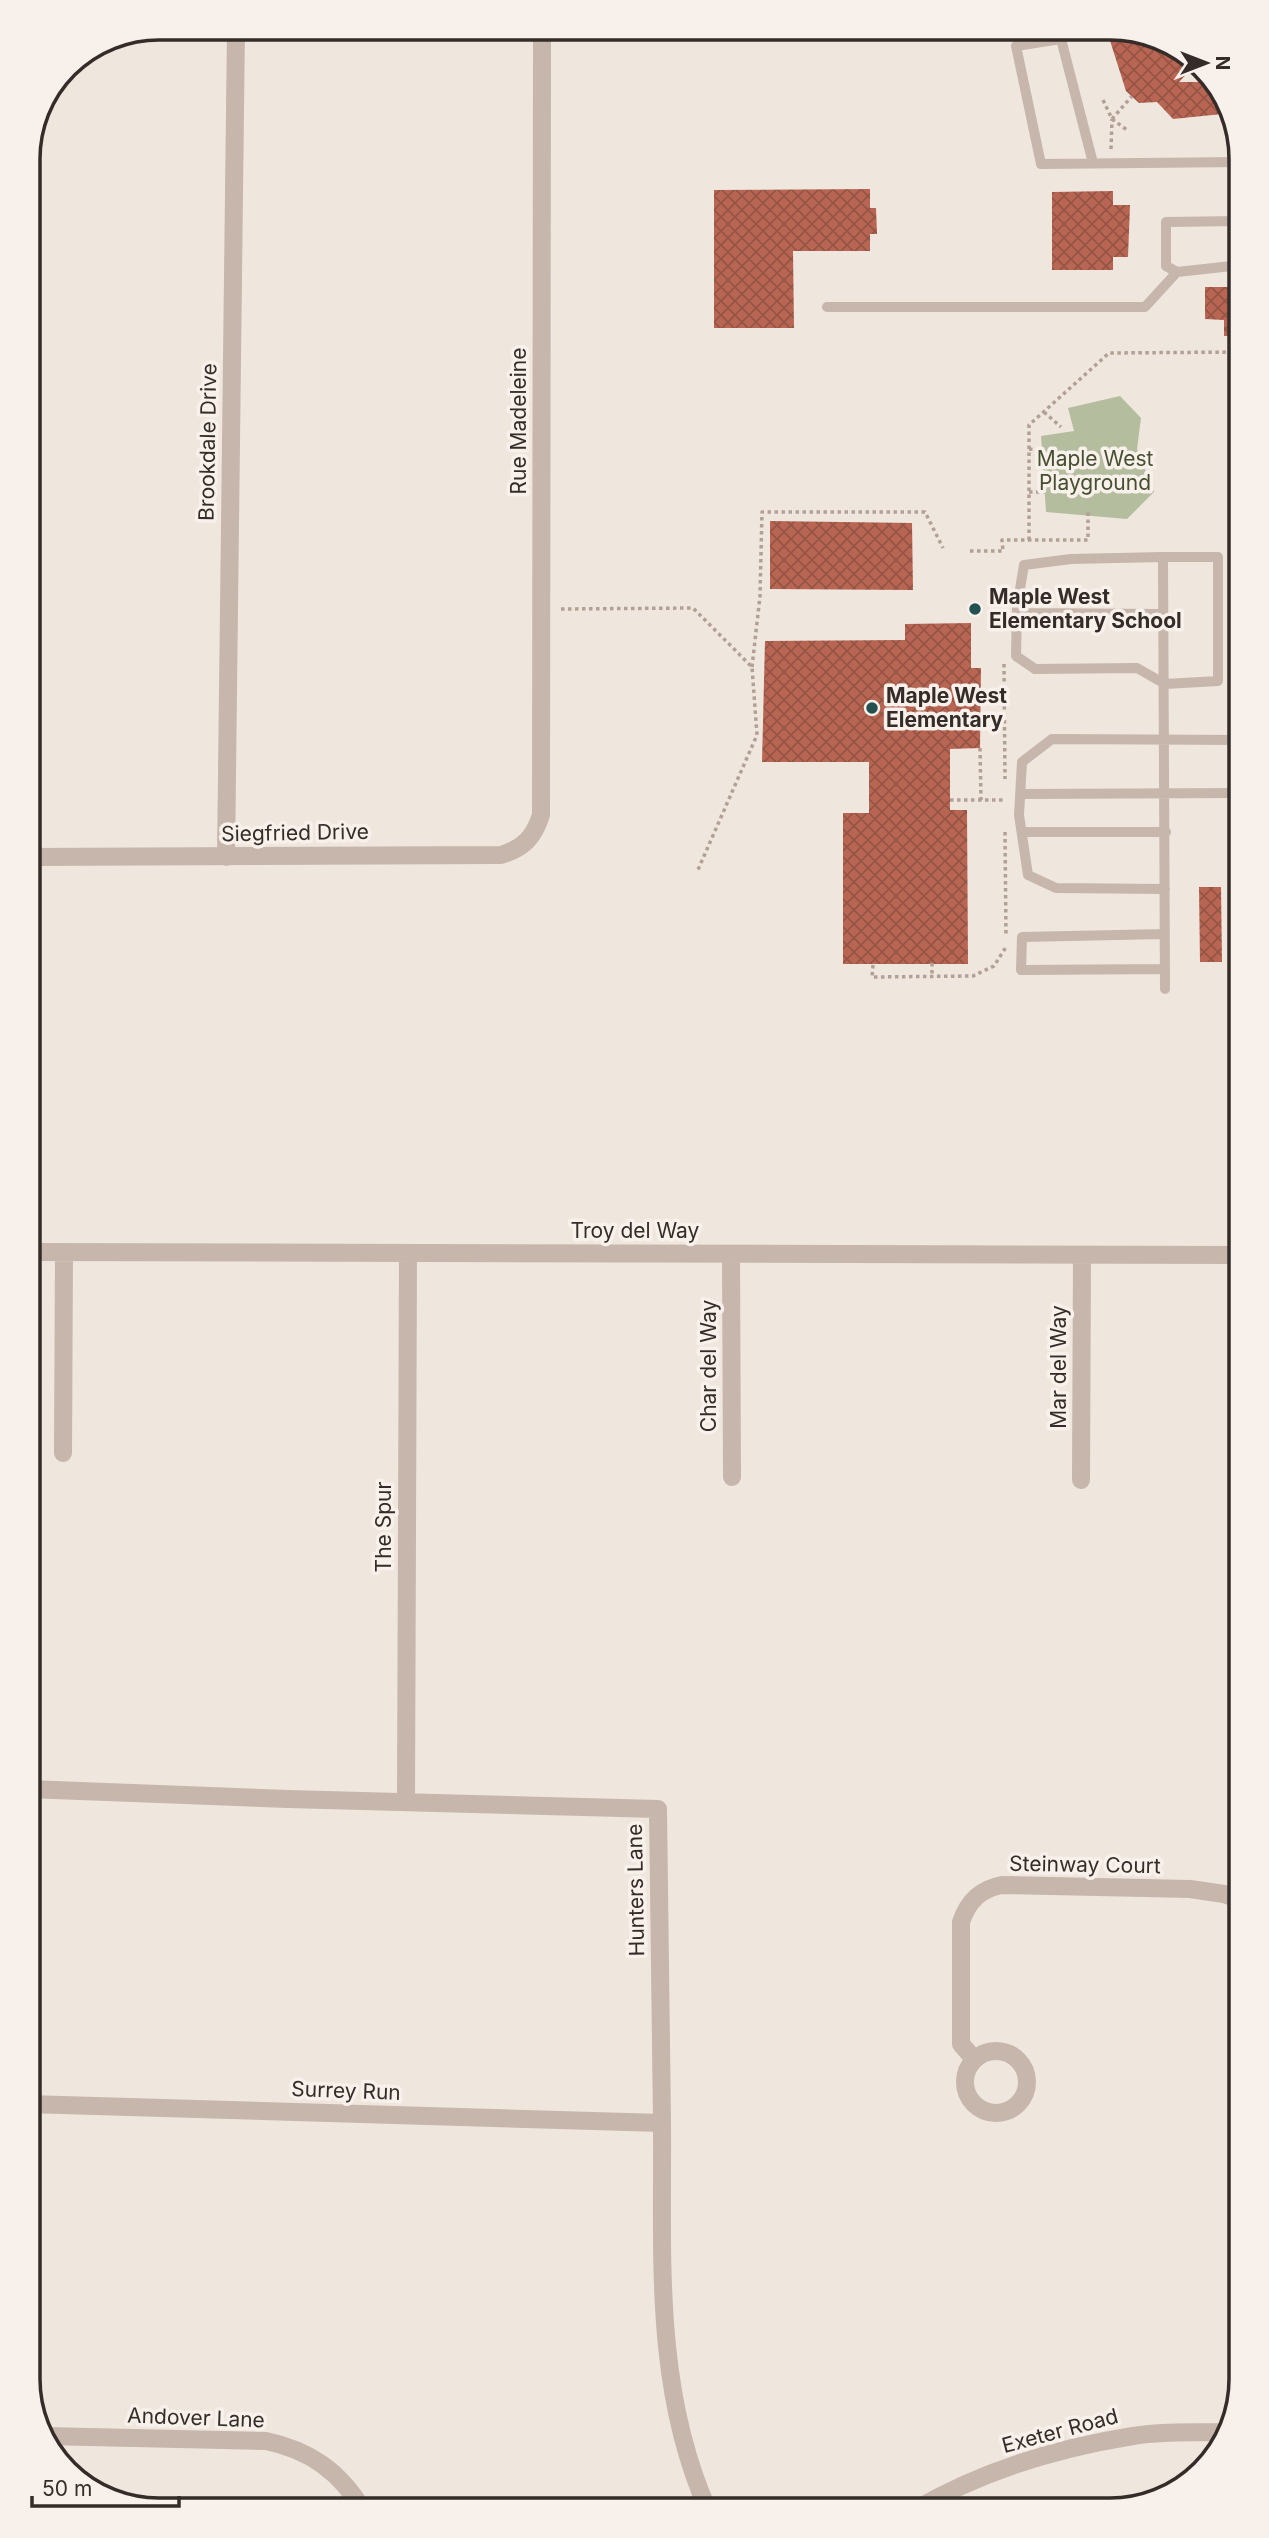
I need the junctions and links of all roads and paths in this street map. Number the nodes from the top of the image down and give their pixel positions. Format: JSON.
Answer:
{"nodes":[{"id":1,"x":236,"y":40,"type":"edge"},
{"id":2,"x":542,"y":40,"type":"edge"},
{"id":3,"x":1045,"y":41,"type":"edge"},
{"id":4,"x":1062,"y":41,"type":"edge"},
{"id":5,"x":1132,"y":96,"type":"dead end"},
{"id":6,"x":1103,"y":100,"type":"dead end"},
{"id":7,"x":1112,"y":119,"type":"junction"},
{"id":8,"x":1126,"y":130,"type":"dead end"},
{"id":9,"x":1229,"y":162,"type":"edge"},
{"id":10,"x":1094,"y":163,"type":"junction"},
{"id":11,"x":1110,"y":163,"type":"junction"},
{"id":12,"x":1229,"y":221,"type":"edge"},
{"id":13,"x":1229,"y":266,"type":"edge"},
{"id":14,"x":1177,"y":272,"type":"junction"},
{"id":15,"x":827,"y":307,"type":"dead end"},
{"id":16,"x":1229,"y":352,"type":"edge"},
{"id":17,"x":1044,"y":411,"type":"junction"},
{"id":18,"x":1061,"y":427,"type":"dead end"},
{"id":19,"x":1029,"y":449,"type":"junction"},
{"id":20,"x":1042,"y":450,"type":"dead end"},
{"id":21,"x":1029,"y":492,"type":"junction"},
{"id":22,"x":1045,"y":492,"type":"dead end"},
{"id":23,"x":1088,"y":511,"type":"dead end"},
{"id":24,"x":1029,"y":540,"type":"junction"},
{"id":25,"x":943,"y":548,"type":"dead end"},
{"id":26,"x":970,"y":551,"type":"dead end"},
{"id":27,"x":1163,"y":557,"type":"junction"},
{"id":28,"x":561,"y":609,"type":"dead end"},
{"id":29,"x":1017,"y":613,"type":"junction"},
{"id":30,"x":1164,"y":614,"type":"junction"},
{"id":31,"x":1004,"y":652,"type":"dead end"},
{"id":32,"x":752,"y":667,"type":"junction"},
{"id":33,"x":1165,"y":684,"type":"junction"},
{"id":34,"x":1166,"y":739,"type":"junction"},
{"id":35,"x":1229,"y":740,"type":"edge"},
{"id":36,"x":980,"y":748,"type":"dead end"},
{"id":37,"x":1005,"y":787,"type":"dead end"},
{"id":38,"x":1166,"y":793,"type":"junction"},
{"id":39,"x":1229,"y":793,"type":"edge"},
{"id":40,"x":1021,"y":794,"type":"junction"},
{"id":41,"x":950,"y":800,"type":"dead end"},
{"id":42,"x":981,"y":800,"type":"junction"},
{"id":43,"x":1005,"y":800,"type":"dead end"},
{"id":44,"x":541,"y":815,"type":"joint"},
{"id":45,"x":1005,"y":827,"type":"dead end"},
{"id":46,"x":1022,"y":832,"type":"junction"},
{"id":47,"x":1166,"y":832,"type":"junction"},
{"id":48,"x":41,"y":857,"type":"edge"},
{"id":49,"x":226,"y":857,"type":"junction"},
{"id":50,"x":697,"y":872,"type":"dead end"},
{"id":51,"x":1166,"y":889,"type":"junction"},
{"id":52,"x":1166,"y":934,"type":"junction"},
{"id":53,"x":932,"y":963,"type":"dead end"},
{"id":54,"x":873,"y":965,"type":"dead end"},
{"id":55,"x":1166,"y":969,"type":"junction"},
{"id":56,"x":932,"y":976,"type":"junction"},
{"id":57,"x":1166,"y":989,"type":"dead end"},
{"id":58,"x":41,"y":1252,"type":"edge"},
{"id":59,"x":64,"y":1252,"type":"junction"},
{"id":60,"x":408,"y":1253,"type":"junction"},
{"id":61,"x":731,"y":1254,"type":"junction"},
{"id":62,"x":1082,"y":1255,"type":"junction"},
{"id":63,"x":1229,"y":1255,"type":"edge"},
{"id":64,"x":63,"y":1453,"type":"dead end"},
{"id":65,"x":732,"y":1477,"type":"dead end"},
{"id":66,"x":1081,"y":1480,"type":"dead end"},
{"id":67,"x":40,"y":1789,"type":"edge"},
{"id":68,"x":406,"y":1802,"type":"junction"},
{"id":69,"x":1229,"y":1897,"type":"edge"},
{"id":70,"x":974,"y":2059,"type":"dead end"},
{"id":71,"x":40,"y":2104,"type":"edge"},
{"id":72,"x":662,"y":2123,"type":"junction"},
{"id":73,"x":1214,"y":2434,"type":"edge"},
{"id":74,"x":56,"y":2437,"type":"edge"},
{"id":75,"x":355,"y":2497,"type":"edge"},
{"id":76,"x":703,"y":2498,"type":"edge"},
{"id":77,"x":936,"y":2498,"type":"edge"}],
"edges":[{"from":1,"to":49,"type":"street","name":"Brookdale Drive"},
{"from":2,"to":44,"type":"street","name":"Rue Madeleine"},
{"from":3,"to":10,"type":"lane"},
{"from":4,"to":10,"type":"lane"},
{"from":5,"to":7,"type":"path"},
{"from":6,"to":7,"type":"path"},
{"from":7,"to":8,"type":"path"},
{"from":7,"to":11,"type":"path"},
{"from":9,"to":11,"type":"lane"},
{"from":10,"to":11,"type":"lane"},
{"from":12,"to":14,"type":"lane"},
{"from":13,"to":14,"type":"lane"},
{"from":14,"to":15,"type":"lane"},
{"from":16,"to":17,"type":"path"},
{"from":17,"to":18,"type":"path"},
{"from":17,"to":19,"type":"path"},
{"from":19,"to":20,"type":"path"},
{"from":19,"to":21,"type":"path"},
{"from":21,"to":22,"type":"path"},
{"from":21,"to":24,"type":"path"},
{"from":23,"to":24,"type":"path"},
{"from":24,"to":26,"type":"path"},
{"from":25,"to":32,"type":"path"},
{"from":27,"to":29,"type":"lane"},
{"from":27,"to":30,"type":"lane"},
{"from":27,"to":33,"type":"lane"},
{"from":28,"to":32,"type":"path"},
{"from":29,"to":30,"type":"lane"},
{"from":29,"to":33,"type":"lane"},
{"from":30,"to":33,"type":"lane"},
{"from":31,"to":37,"type":"path"},
{"from":32,"to":50,"type":"path"},
{"from":33,"to":34,"type":"lane"},
{"from":34,"to":35,"type":"lane"},
{"from":34,"to":38,"type":"lane"},
{"from":34,"to":40,"type":"lane"},
{"from":36,"to":42,"type":"path"},
{"from":38,"to":39,"type":"lane"},
{"from":38,"to":40,"type":"lane"},
{"from":38,"to":47,"type":"lane"},
{"from":40,"to":46,"type":"lane"},
{"from":41,"to":42,"type":"path"},
{"from":42,"to":43,"type":"path"},
{"from":44,"to":49,"type":"street","name":"Siegfried Drive"},
{"from":45,"to":56,"type":"path"},
{"from":46,"to":47,"type":"lane"},
{"from":46,"to":51,"type":"lane"},
{"from":47,"to":51,"type":"lane"},
{"from":48,"to":49,"type":"street","name":"Siegfried Drive"},
{"from":51,"to":52,"type":"lane"},
{"from":52,"to":55,"type":"lane"},
{"from":52,"to":55,"type":"lane"},
{"from":53,"to":56,"type":"path"},
{"from":54,"to":56,"type":"path"},
{"from":55,"to":57,"type":"lane"},
{"from":58,"to":59,"type":"street","name":"Troy del Way"},
{"from":59,"to":60,"type":"street","name":"Troy del Way"},
{"from":59,"to":64,"type":"street"},
{"from":60,"to":61,"type":"street","name":"Troy del Way"},
{"from":60,"to":68,"type":"street","name":"The Spur"},
{"from":61,"to":62,"type":"street","name":"Troy del Way"},
{"from":61,"to":65,"type":"street","name":"Char del Way"},
{"from":62,"to":63,"type":"street","name":"Troy del Way"},
{"from":62,"to":66,"type":"street","name":"Mar del Way"},
{"from":67,"to":68,"type":"street","name":"Hunters Lane"},
{"from":68,"to":72,"type":"street","name":"Hunters Lane"},
{"from":69,"to":70,"type":"street","name":"Steinway Court"},
{"from":71,"to":72,"type":"street","name":"Surrey Run"},
{"from":72,"to":76,"type":"street","name":"Hunters Lane"},
{"from":73,"to":77,"type":"street","name":"Exeter Road"},
{"from":74,"to":75,"type":"street","name":"Andover Lane"}]}
